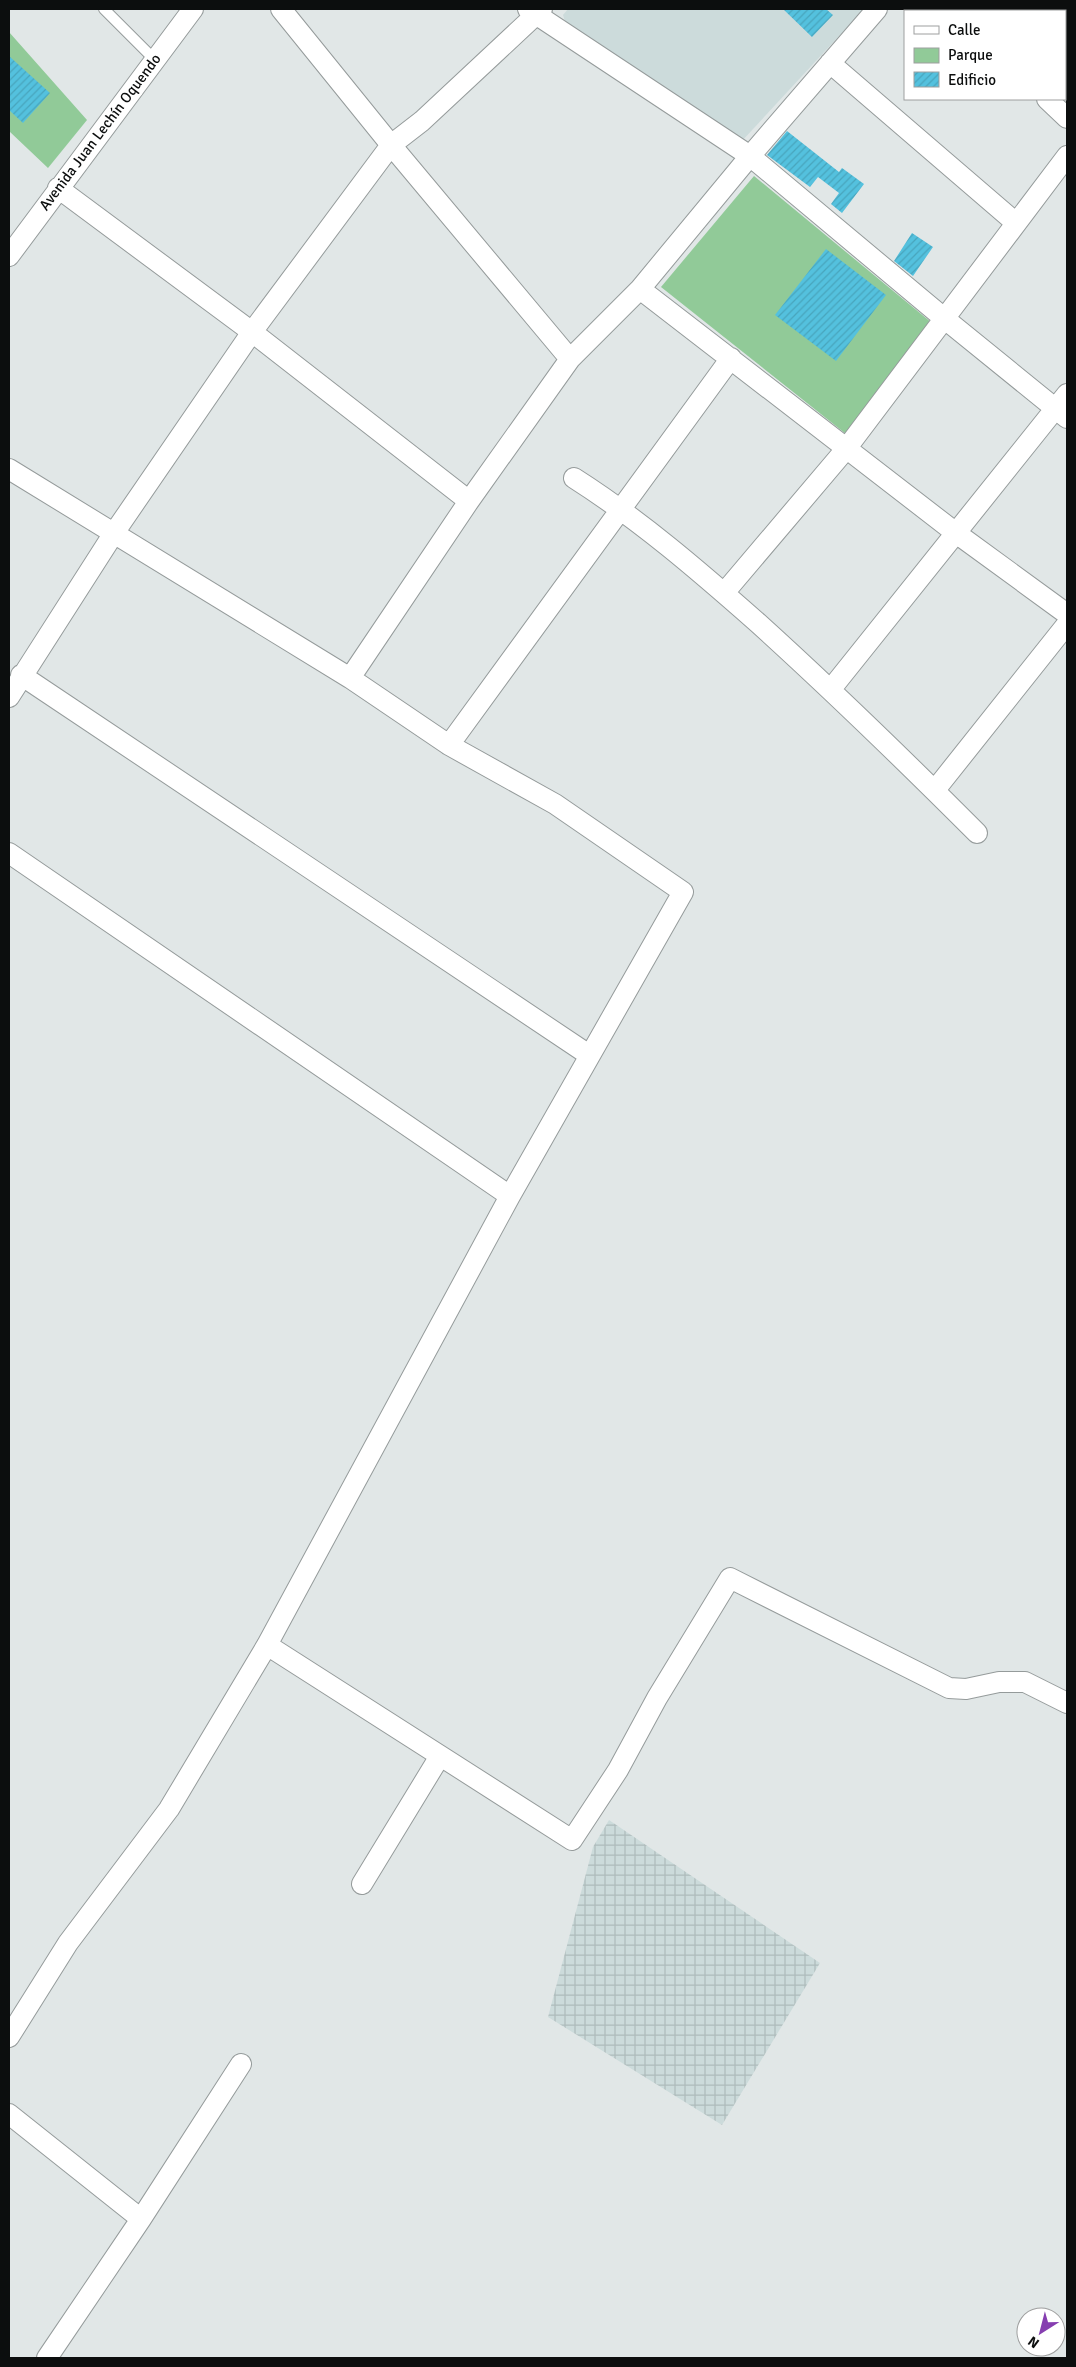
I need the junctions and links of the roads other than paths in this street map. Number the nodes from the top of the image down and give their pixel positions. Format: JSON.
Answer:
{"nodes":[{"id":1,"x":104,"y":9,"type":"edge"},
{"id":2,"x":193,"y":9,"type":"edge"},
{"id":3,"x":281,"y":9,"type":"edge"},
{"id":4,"x":878,"y":9,"type":"edge"},
{"id":5,"x":536,"y":11,"type":"edge"},
{"id":6,"x":155,"y":60,"type":"junction"},
{"id":7,"x":830,"y":63,"type":"junction"},
{"id":8,"x":1048,"y":100,"type":"edge"},
{"id":9,"x":1067,"y":118,"type":"edge"},
{"id":10,"x":391,"y":145,"type":"junction"},
{"id":11,"x":750,"y":156,"type":"junction"},
{"id":12,"x":1067,"y":156,"type":"edge"},
{"id":13,"x":58,"y":188,"type":"junction"},
{"id":14,"x":1016,"y":222,"type":"junction"},
{"id":15,"x":9,"y":256,"type":"edge"},
{"id":16,"x":640,"y":289,"type":"junction"},
{"id":17,"x":944,"y":319,"type":"junction"},
{"id":18,"x":252,"y":332,"type":"junction"},
{"id":19,"x":731,"y":358,"type":"junction"},
{"id":20,"x":570,"y":359,"type":"junction"},
{"id":21,"x":1063,"y":407,"type":"edge"},
{"id":22,"x":846,"y":449,"type":"junction"},
{"id":23,"x":9,"y":469,"type":"edge"},
{"id":24,"x":574,"y":478,"type":"dead end"},
{"id":25,"x":469,"y":500,"type":"junction"},
{"id":26,"x":621,"y":508,"type":"junction"},
{"id":27,"x":956,"y":533,"type":"junction"},
{"id":28,"x":114,"y":534,"type":"junction"},
{"id":29,"x":724,"y":593,"type":"junction"},
{"id":30,"x":1067,"y":614,"type":"edge"},
{"id":31,"x":1067,"y":624,"type":"edge"},
{"id":32,"x":21,"y":675,"type":"junction"},
{"id":33,"x":350,"y":678,"type":"junction"},
{"id":34,"x":831,"y":689,"type":"junction"},
{"id":35,"x":9,"y":696,"type":"edge"},
{"id":36,"x":449,"y":745,"type":"junction"},
{"id":37,"x":935,"y":790,"type":"junction"},
{"id":38,"x":977,"y":833,"type":"dead end"},
{"id":39,"x":9,"y":853,"type":"edge"},
{"id":40,"x":589,"y":1055,"type":"junction"},
{"id":41,"x":510,"y":1196,"type":"junction"},
{"id":42,"x":267,"y":1645,"type":"junction"},
{"id":43,"x":1067,"y":1704,"type":"edge"},
{"id":44,"x":440,"y":1756,"type":"junction"},
{"id":45,"x":362,"y":1884,"type":"dead end"},
{"id":46,"x":9,"y":2037,"type":"edge"},
{"id":47,"x":241,"y":2064,"type":"dead end"},
{"id":48,"x":9,"y":2114,"type":"edge"},
{"id":49,"x":141,"y":2219,"type":"junction"},
{"id":50,"x":47,"y":2358,"type":"edge"}],
"edges":[{"from":1,"to":6,"type":"lane"},
{"from":2,"to":6,"type":"street","name":"Avenida Juan Lechín Oquendo"},
{"from":3,"to":10,"type":"street"},
{"from":4,"to":7,"type":"street"},
{"from":5,"to":10,"type":"street"},
{"from":5,"to":11,"type":"street"},
{"from":6,"to":13,"type":"street","name":"Avenida Juan Lechín Oquendo"},
{"from":7,"to":11,"type":"street"},
{"from":7,"to":14,"type":"street"},
{"from":8,"to":9,"type":"street"},
{"from":10,"to":18,"type":"street"},
{"from":10,"to":20,"type":"street"},
{"from":11,"to":16,"type":"street"},
{"from":11,"to":17,"type":"street"},
{"from":12,"to":14,"type":"street"},
{"from":13,"to":15,"type":"street","name":"Avenida Juan Lechín Oquendo"},
{"from":13,"to":18,"type":"street"},
{"from":14,"to":17,"type":"street"},
{"from":16,"to":19,"type":"street"},
{"from":16,"to":20,"type":"street"},
{"from":17,"to":21,"type":"street"},
{"from":17,"to":22,"type":"street"},
{"from":18,"to":25,"type":"street"},
{"from":18,"to":28,"type":"street"},
{"from":19,"to":22,"type":"street"},
{"from":19,"to":26,"type":"street"},
{"from":20,"to":25,"type":"street"},
{"from":21,"to":27,"type":"street"},
{"from":22,"to":27,"type":"street"},
{"from":22,"to":29,"type":"street"},
{"from":23,"to":28,"type":"street"},
{"from":24,"to":26,"type":"street"},
{"from":25,"to":33,"type":"street"},
{"from":26,"to":29,"type":"street"},
{"from":26,"to":36,"type":"street"},
{"from":27,"to":30,"type":"street"},
{"from":27,"to":34,"type":"street"},
{"from":28,"to":32,"type":"street"},
{"from":28,"to":33,"type":"street"},
{"from":29,"to":34,"type":"street"},
{"from":31,"to":37,"type":"street"},
{"from":32,"to":35,"type":"street"},
{"from":32,"to":40,"type":"street"},
{"from":33,"to":36,"type":"street"},
{"from":34,"to":37,"type":"street"},
{"from":36,"to":40,"type":"street"},
{"from":37,"to":38,"type":"street"},
{"from":39,"to":41,"type":"street"},
{"from":40,"to":41,"type":"street"},
{"from":41,"to":42,"type":"street"},
{"from":42,"to":44,"type":"street"},
{"from":42,"to":46,"type":"street"},
{"from":43,"to":44,"type":"street"},
{"from":44,"to":45,"type":"street"},
{"from":47,"to":49,"type":"street"},
{"from":48,"to":49,"type":"street"},
{"from":49,"to":50,"type":"street"}]}
